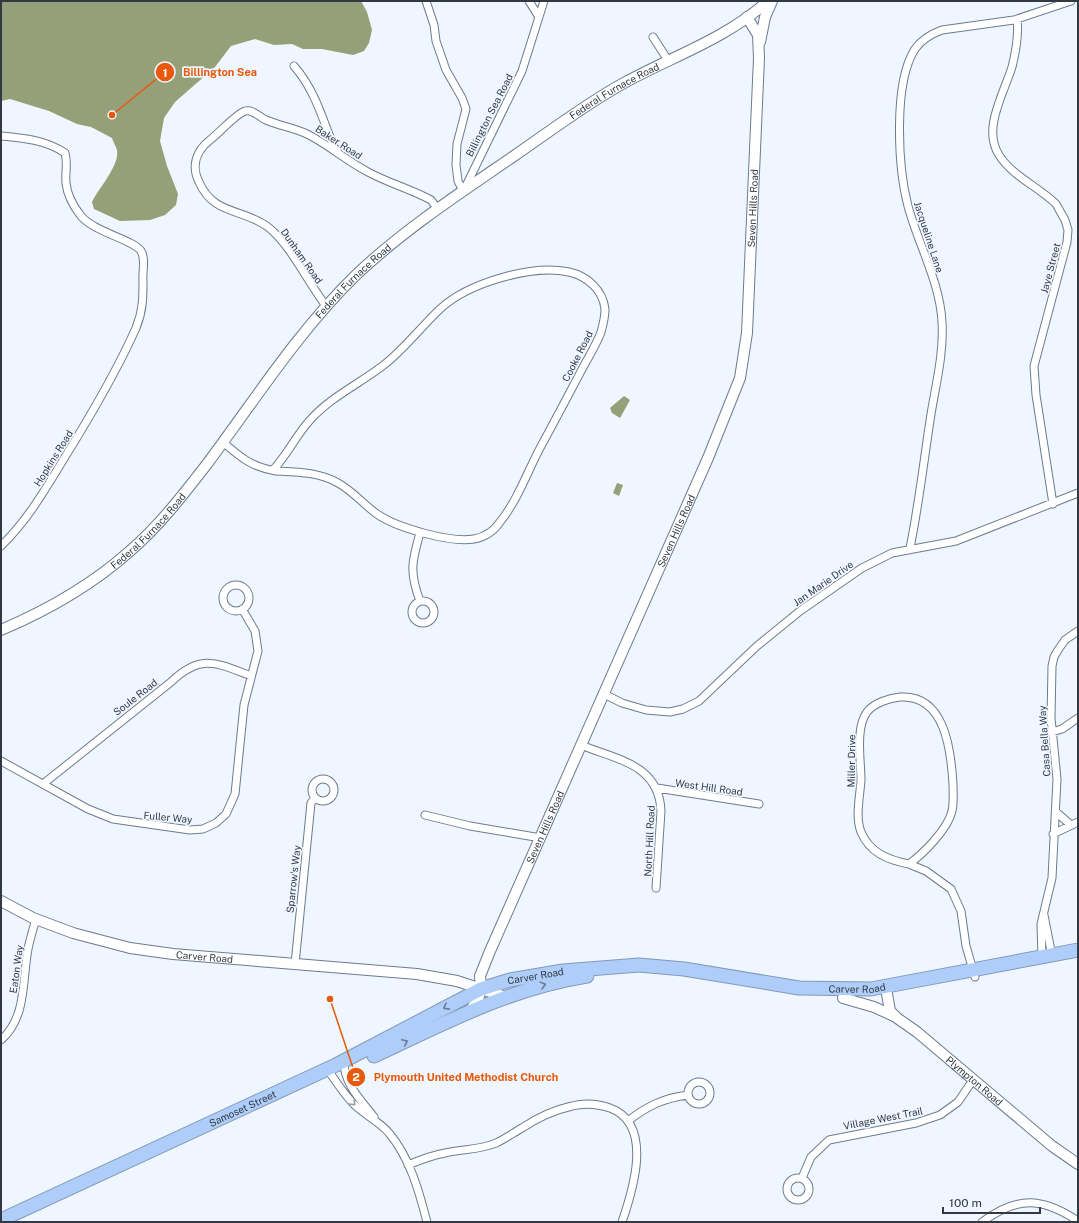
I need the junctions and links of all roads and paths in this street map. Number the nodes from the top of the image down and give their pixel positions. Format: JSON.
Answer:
{"nodes":[{"id":1,"x":426,"y":1,"type":"edge"},
{"id":2,"x":529,"y":1,"type":"edge"},
{"id":3,"x":544,"y":1,"type":"edge"},
{"id":4,"x":768,"y":1,"type":"edge"},
{"id":5,"x":772,"y":1,"type":"edge"},
{"id":6,"x":1071,"y":1,"type":"edge"},
{"id":7,"x":539,"y":17,"type":"junction"},
{"id":8,"x":1017,"y":19,"type":"junction"},
{"id":9,"x":744,"y":20,"type":"junction"},
{"id":10,"x":654,"y":37,"type":"dead end"},
{"id":11,"x":759,"y":44,"type":"junction"},
{"id":12,"x":669,"y":62,"type":"junction"},
{"id":13,"x":294,"y":66,"type":"dead end"},
{"id":14,"x":228,"y":125,"type":"joint"},
{"id":15,"x":1,"y":136,"type":"edge"},
{"id":16,"x":337,"y":152,"type":"junction"},
{"id":17,"x":463,"y":191,"type":"junction"},
{"id":18,"x":437,"y":208,"type":"junction"},
{"id":19,"x":327,"y":307,"type":"junction"},
{"id":20,"x":223,"y":442,"type":"junction"},
{"id":21,"x":273,"y":470,"type":"junction"},
{"id":22,"x":1078,"y":493,"type":"edge"},
{"id":23,"x":1053,"y":504,"type":"junction"},
{"id":24,"x":420,"y":533,"type":"junction"},
{"id":25,"x":1,"y":546,"type":"edge"},
{"id":26,"x":910,"y":548,"type":"junction"},
{"id":27,"x":420,"y":600,"type":"dead end"},
{"id":28,"x":242,"y":609,"type":"dead end"},
{"id":29,"x":1,"y":630,"type":"edge"},
{"id":30,"x":1078,"y":631,"type":"edge"},
{"id":31,"x":251,"y":676,"type":"junction"},
{"id":32,"x":604,"y":694,"type":"junction"},
{"id":33,"x":1078,"y":718,"type":"edge"},
{"id":34,"x":1052,"y":732,"type":"junction"},
{"id":35,"x":581,"y":745,"type":"junction"},
{"id":36,"x":1,"y":760,"type":"edge"},
{"id":37,"x":43,"y":784,"type":"junction"},
{"id":38,"x":656,"y":788,"type":"junction"},
{"id":39,"x":315,"y":798,"type":"dead end"},
{"id":40,"x":759,"y":804,"type":"dead end"},
{"id":41,"x":1056,"y":812,"type":"junction"},
{"id":42,"x":424,"y":815,"type":"dead end"},
{"id":43,"x":1075,"y":823,"type":"edge"},
{"id":44,"x":1054,"y":834,"type":"junction"},
{"id":45,"x":541,"y":838,"type":"junction"},
{"id":46,"x":909,"y":864,"type":"junction"},
{"id":47,"x":656,"y":888,"type":"dead end"},
{"id":48,"x":1,"y":901,"type":"edge"},
{"id":49,"x":36,"y":919,"type":"junction"},
{"id":50,"x":1078,"y":950,"type":"edge"},
{"id":51,"x":1047,"y":957,"type":"junction"},
{"id":52,"x":1078,"y":958,"type":"edge"},
{"id":53,"x":295,"y":964,"type":"junction"},
{"id":54,"x":974,"y":974,"type":"junction"},
{"id":55,"x":481,"y":989,"type":"junction"},
{"id":56,"x":886,"y":991,"type":"junction"},
{"id":57,"x":506,"y":997,"type":"junction"},
{"id":58,"x":843,"y":998,"type":"junction"},
{"id":59,"x":470,"y":1010,"type":"junction"},
{"id":60,"x":897,"y":1018,"type":"junction"},
{"id":61,"x":1,"y":1040,"type":"edge"},
{"id":62,"x":344,"y":1066,"type":"junction"},
{"id":63,"x":330,"y":1073,"type":"junction"},
{"id":64,"x":973,"y":1080,"type":"junction"},
{"id":65,"x":688,"y":1095,"type":"dead end"},
{"id":66,"x":628,"y":1121,"type":"junction"},
{"id":67,"x":380,"y":1125,"type":"junction"},
{"id":68,"x":408,"y":1164,"type":"junction"},
{"id":69,"x":1078,"y":1164,"type":"edge"},
{"id":70,"x":802,"y":1178,"type":"dead end"},
{"id":71,"x":1078,"y":1220,"type":"edge"},
{"id":72,"x":5,"y":1221,"type":"edge"},
{"id":73,"x":427,"y":1222,"type":"edge"},
{"id":74,"x":622,"y":1222,"type":"edge"},
{"id":75,"x":982,"y":1222,"type":"edge"}],
"edges":[{"from":1,"to":17,"type":"street"},
{"from":2,"to":7,"type":"street"},
{"from":3,"to":7,"type":"street","name":"Billington Sea Road"},
{"from":4,"to":9,"type":"street","name":"Federal Furnace Road"},
{"from":5,"to":11,"type":"street","name":"Seven Hills Road"},
{"from":6,"to":8,"type":"street","name":"Jacqueline Lane"},
{"from":7,"to":17,"type":"street","name":"Billington Sea Road"},
{"from":8,"to":23,"type":"street","name":"Jaye Street"},
{"from":8,"to":26,"type":"street","name":"Jacqueline Lane"},
{"from":9,"to":11,"type":"street"},
{"from":9,"to":12,"type":"street","name":"Federal Furnace Road"},
{"from":10,"to":12,"type":"street"},
{"from":11,"to":32,"type":"street","name":"Seven Hills Road"},
{"from":12,"to":17,"type":"street","name":"Federal Furnace Road"},
{"from":13,"to":16,"type":"street"},
{"from":14,"to":16,"type":"street","name":"Baker Road"},
{"from":14,"to":19,"type":"street","name":"Dunham Road"},
{"from":15,"to":25,"type":"street","name":"Hopkins Road"},
{"from":16,"to":18,"type":"street","name":"Baker Road"},
{"from":17,"to":18,"type":"street","name":"Federal Furnace Road"},
{"from":18,"to":19,"type":"street","name":"Federal Furnace Road"},
{"from":19,"to":20,"type":"street","name":"Federal Furnace Road"},
{"from":20,"to":21,"type":"street","name":"Cooke Road"},
{"from":20,"to":29,"type":"street","name":"Federal Furnace Road"},
{"from":21,"to":24,"type":"street","name":"Cooke Road"},
{"from":21,"to":24,"type":"street","name":"Cooke Road"},
{"from":22,"to":23,"type":"street","name":"Jan Marie Drive"},
{"from":23,"to":26,"type":"street","name":"Jan Marie Drive"},
{"from":24,"to":27,"type":"street"},
{"from":26,"to":32,"type":"street","name":"Jan Marie Drive"},
{"from":28,"to":31,"type":"street","name":"Fuller Way"},
{"from":30,"to":34,"type":"street","name":"Casa Bella Way"},
{"from":31,"to":37,"type":"street","name":"Soule Road"},
{"from":31,"to":37,"type":"street","name":"Fuller Way"},
{"from":32,"to":35,"type":"street","name":"Seven Hills Road"},
{"from":33,"to":34,"type":"street"},
{"from":34,"to":41,"type":"street","name":"Casa Bella Way"},
{"from":35,"to":38,"type":"street","name":"North Hill Road"},
{"from":35,"to":45,"type":"street","name":"Seven Hills Road"},
{"from":36,"to":37,"type":"street","name":"Fuller Way"},
{"from":38,"to":40,"type":"street","name":"West Hill Road"},
{"from":38,"to":47,"type":"street","name":"North Hill Road"},
{"from":39,"to":53,"type":"street","name":"Sparrow's Way"},
{"from":41,"to":43,"type":"street"},
{"from":41,"to":44,"type":"street","name":"Casa Bella Way"},
{"from":42,"to":45,"type":"street"},
{"from":43,"to":44,"type":"street"},
{"from":44,"to":51,"type":"street","name":"Casa Bella Way"},
{"from":45,"to":55,"type":"street","name":"Seven Hills Road"},
{"from":46,"to":46,"type":"street","name":"Miller Drive"},
{"from":46,"to":54,"type":"street","name":"Miller Drive"},
{"from":48,"to":49,"type":"street","name":"Carver Road"},
{"from":49,"to":53,"type":"street","name":"Carver Road"},
{"from":49,"to":61,"type":"street","name":"Eaton Way"},
{"from":50,"to":51,"type":"highway","name":"Carver Road"},
{"from":51,"to":54,"type":"highway","name":"Carver Road"},
{"from":52,"to":54,"type":"highway","name":"Carver Road"},
{"from":53,"to":55,"type":"street","name":"Carver Road"},
{"from":54,"to":56,"type":"highway","name":"Carver Road"},
{"from":55,"to":56,"type":"highway","name":"Carver Road"},
{"from":55,"to":57,"type":"street"},
{"from":55,"to":59,"type":"street","name":"Seven Hills Road"},
{"from":55,"to":62,"type":"highway","name":"Samoset Street","one_way":true},
{"from":56,"to":58,"type":"highway","name":"Carver Road"},
{"from":56,"to":60,"type":"street","name":"Plympton Road"},
{"from":57,"to":58,"type":"highway","name":"Carver Road","one_way":true},
{"from":57,"to":59,"type":"highway","name":"Carver Road"},
{"from":58,"to":60,"type":"street"},
{"from":62,"to":59,"type":"highway","name":"Samoset Street","one_way":true},
{"from":60,"to":64,"type":"street","name":"Plympton Road"},
{"from":62,"to":63,"type":"highway","name":"Samoset Street"},
{"from":62,"to":67,"type":"street"},
{"from":63,"to":67,"type":"street","one_way":true},
{"from":63,"to":72,"type":"highway","name":"Samoset Street"},
{"from":64,"to":69,"type":"street","name":"Plympton Road"},
{"from":64,"to":70,"type":"street","name":"Village West Trail"},
{"from":65,"to":66,"type":"street"},
{"from":66,"to":68,"type":"street"},
{"from":66,"to":74,"type":"street"},
{"from":67,"to":68,"type":"street"},
{"from":68,"to":73,"type":"street"},
{"from":71,"to":75,"type":"street"}]}
